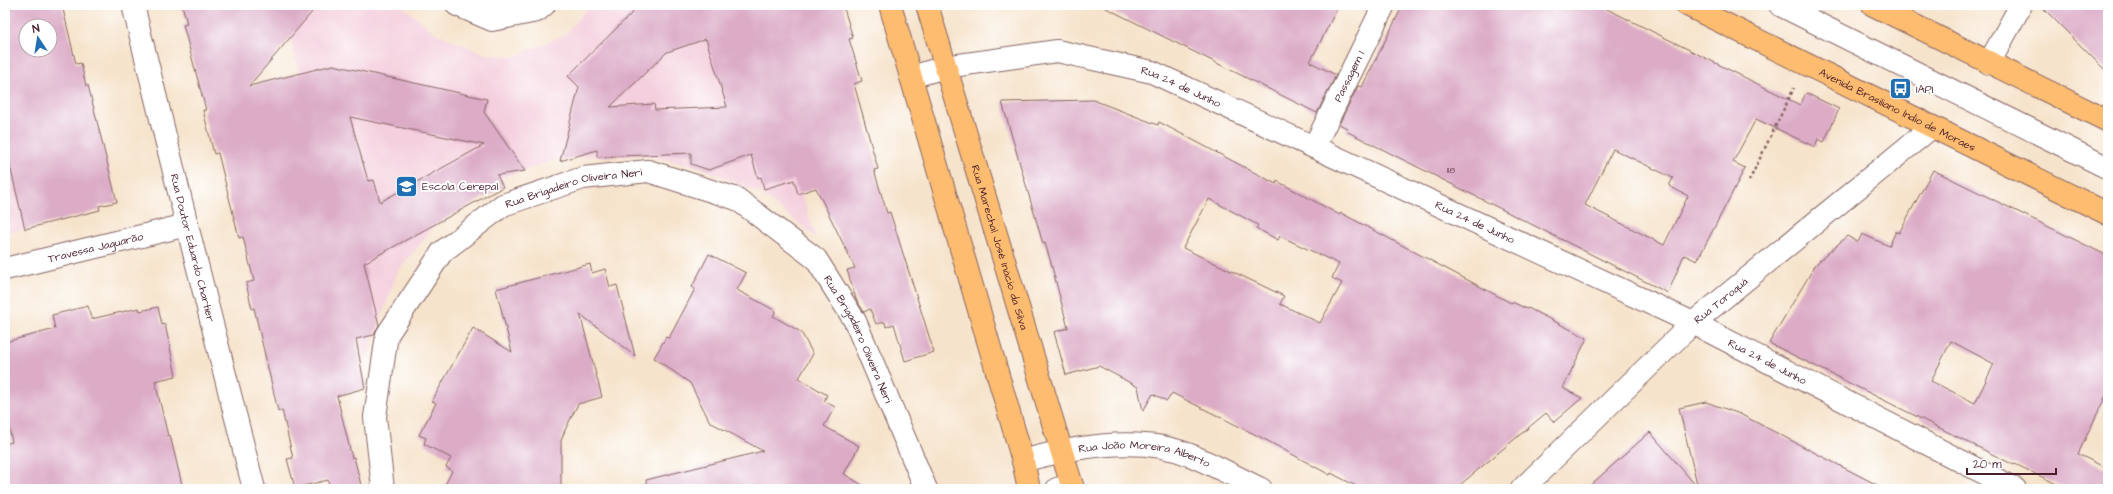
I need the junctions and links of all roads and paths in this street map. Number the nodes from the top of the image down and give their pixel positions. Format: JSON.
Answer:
{"nodes":[{"id":1,"x":134,"y":5,"type":"edge"},
{"id":2,"x":457,"y":5,"type":"edge"},
{"id":3,"x":544,"y":5,"type":"edge"},
{"id":4,"x":890,"y":5,"type":"edge"},
{"id":5,"x":927,"y":5,"type":"edge"},
{"id":6,"x":1384,"y":5,"type":"edge"},
{"id":7,"x":1687,"y":5,"type":"edge"},
{"id":8,"x":1780,"y":5,"type":"edge"},
{"id":9,"x":1873,"y":5,"type":"edge"},
{"id":10,"x":2021,"y":5,"type":"edge"},
{"id":11,"x":1989,"y":63,"type":"junction"},
{"id":12,"x":1805,"y":64,"type":"junction"},
{"id":13,"x":945,"y":67,"type":"junction"},
{"id":14,"x":912,"y":77,"type":"junction"},
{"id":15,"x":2108,"y":121,"type":"edge"},
{"id":16,"x":1932,"y":127,"type":"junction"},
{"id":17,"x":1314,"y":147,"type":"junction"},
{"id":18,"x":2106,"y":167,"type":"edge"},
{"id":19,"x":1749,"y":181,"type":"dead end"},
{"id":20,"x":2108,"y":214,"type":"edge"},
{"id":21,"x":186,"y":225,"type":"junction"},
{"id":22,"x":5,"y":269,"type":"edge"},
{"id":23,"x":1693,"y":323,"type":"junction"},
{"id":24,"x":1062,"y":450,"type":"junction"},
{"id":25,"x":1023,"y":461,"type":"junction"},
{"id":26,"x":1068,"y":488,"type":"edge"},
{"id":27,"x":254,"y":489,"type":"edge"},
{"id":28,"x":383,"y":489,"type":"edge"},
{"id":29,"x":926,"y":489,"type":"edge"},
{"id":30,"x":1029,"y":489,"type":"edge"},
{"id":31,"x":1262,"y":489,"type":"edge"},
{"id":32,"x":1522,"y":489,"type":"edge"},
{"id":33,"x":2015,"y":489,"type":"edge"}],
"edges":[{"from":1,"to":21,"type":"street","name":"Rua Doutor Eduardo Chartier"},
{"from":2,"to":3,"type":"street"},
{"from":4,"to":14,"type":"main road"},
{"from":5,"to":13,"type":"main road","name":"Rua Marechal José Inácio da Silva"},
{"from":6,"to":17,"type":"street","name":"Passagem 1"},
{"from":7,"to":12,"type":"main road","name":"Avenida Brasiliano Índio de Moraes"},
{"from":8,"to":18,"type":"street"},
{"from":9,"to":11,"type":"main road"},
{"from":10,"to":11,"type":"street"},
{"from":11,"to":15,"type":"main road"},
{"from":12,"to":16,"type":"main road","name":"Avenida Brasiliano Índio de Moraes"},
{"from":12,"to":19,"type":"path"},
{"from":13,"to":14,"type":"street","name":"Rua 24 de Junho"},
{"from":13,"to":17,"type":"street","name":"Rua 24 de Junho"},
{"from":13,"to":24,"type":"main road","name":"Rua Marechal José Inácio da Silva"},
{"from":14,"to":25,"type":"main road"},
{"from":16,"to":20,"type":"main road","name":"Avenida Brasiliano Índio de Moraes"},
{"from":16,"to":23,"type":"street","name":"Rua Toroquá"},
{"from":17,"to":23,"type":"street","name":"Rua 24 de Junho"},
{"from":21,"to":22,"type":"street","name":"Travessa Jaguarão"},
{"from":21,"to":27,"type":"street","name":"Rua Doutor Eduardo Chartier"},
{"from":23,"to":32,"type":"street","name":"Rua Toroquá"},
{"from":23,"to":33,"type":"street","name":"Rua 24 de Junho"},
{"from":24,"to":25,"type":"street","name":"Rua João Moreira Alberto"},
{"from":24,"to":26,"type":"main road","name":"Rua Marechal José Inácio da Silva"},
{"from":24,"to":31,"type":"street","name":"Rua João Moreira Alberto"},
{"from":25,"to":30,"type":"main road"},
{"from":28,"to":29,"type":"street","name":"Rua Brigadeiro Oliveira Neri"}]}
